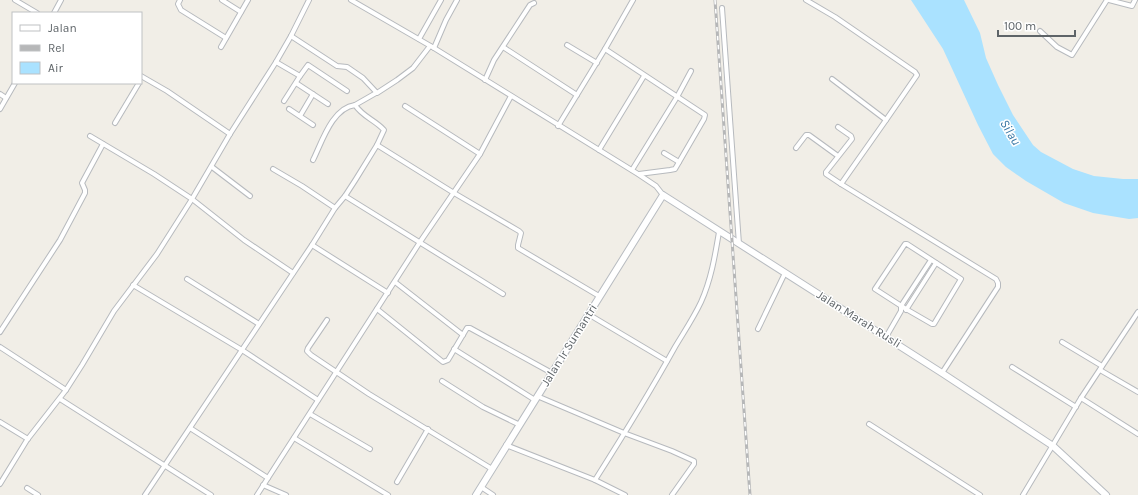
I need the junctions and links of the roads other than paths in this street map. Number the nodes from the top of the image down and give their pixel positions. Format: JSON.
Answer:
{"nodes":[{"id":1,"x":15,"y":0,"type":"edge"},
{"id":2,"x":61,"y":0,"type":"edge"},
{"id":3,"x":180,"y":0,"type":"edge"},
{"id":4,"x":222,"y":0,"type":"edge"},
{"id":5,"x":248,"y":0,"type":"edge"},
{"id":6,"x":308,"y":0,"type":"edge"},
{"id":7,"x":351,"y":0,"type":"edge"},
{"id":8,"x":441,"y":0,"type":"edge"},
{"id":9,"x":457,"y":0,"type":"edge"},
{"id":10,"x":633,"y":0,"type":"edge"},
{"id":11,"x":806,"y":0,"type":"edge"},
{"id":12,"x":1108,"y":0,"type":"edge"},
{"id":13,"x":1135,"y":0,"type":"edge"},
{"id":14,"x":23,"y":2,"type":"edge"},
{"id":15,"x":534,"y":3,"type":"dead end"},
{"id":16,"x":722,"y":8,"type":"dead end"},
{"id":17,"x":36,"y":12,"type":"edge"},
{"id":18,"x":55,"y":12,"type":"edge"},
{"id":19,"x":241,"y":12,"type":"junction"},
{"id":20,"x":1040,"y":32,"type":"dead end"},
{"id":21,"x":291,"y":36,"type":"junction"},
{"id":22,"x":226,"y":38,"type":"junction"},
{"id":23,"x":419,"y":39,"type":"junction"},
{"id":24,"x":567,"y":45,"type":"dead end"},
{"id":25,"x":221,"y":46,"type":"dead end"},
{"id":26,"x":432,"y":47,"type":"junction"},
{"id":27,"x":503,"y":47,"type":"junction"},
{"id":28,"x":605,"y":49,"type":"junction"},
{"id":29,"x":276,"y":62,"type":"junction"},
{"id":30,"x":597,"y":63,"type":"junction"},
{"id":31,"x":691,"y":71,"type":"dead end"},
{"id":32,"x":300,"y":76,"type":"junction"},
{"id":33,"x":644,"y":76,"type":"junction"},
{"id":34,"x":142,"y":78,"type":"edge"},
{"id":35,"x":832,"y":79,"type":"dead end"},
{"id":36,"x":485,"y":80,"type":"junction"},
{"id":37,"x":296,"y":83,"type":"junction"},
{"id":38,"x":14,"y":84,"type":"edge"},
{"id":39,"x":138,"y":84,"type":"edge"},
{"id":40,"x":347,"y":91,"type":"dead end"},
{"id":41,"x":376,"y":93,"type":"junction"},
{"id":42,"x":0,"y":94,"type":"edge"},
{"id":43,"x":313,"y":94,"type":"junction"},
{"id":44,"x":577,"y":95,"type":"junction"},
{"id":45,"x":511,"y":96,"type":"junction"},
{"id":46,"x":677,"y":96,"type":"junction"},
{"id":47,"x":6,"y":98,"type":"junction"},
{"id":48,"x":284,"y":101,"type":"dead end"},
{"id":49,"x":328,"y":104,"type":"dead end"},
{"id":50,"x":355,"y":105,"type":"junction"},
{"id":51,"x":405,"y":106,"type":"dead end"},
{"id":52,"x":0,"y":109,"type":"edge"},
{"id":53,"x":289,"y":109,"type":"dead end"},
{"id":54,"x":300,"y":116,"type":"junction"},
{"id":55,"x":886,"y":120,"type":"junction"},
{"id":56,"x":115,"y":123,"type":"dead end"},
{"id":57,"x":313,"y":125,"type":"dead end"},
{"id":58,"x":558,"y":126,"type":"junction"},
{"id":59,"x":838,"y":127,"type":"dead end"},
{"id":60,"x":230,"y":134,"type":"junction"},
{"id":61,"x":90,"y":136,"type":"dead end"},
{"id":62,"x":103,"y":144,"type":"junction"},
{"id":63,"x":377,"y":145,"type":"junction"},
{"id":64,"x":796,"y":148,"type":"dead end"},
{"id":65,"x":599,"y":150,"type":"junction"},
{"id":66,"x":480,"y":154,"type":"junction"},
{"id":67,"x":664,"y":154,"type":"dead end"},
{"id":68,"x":838,"y":156,"type":"junction"},
{"id":69,"x":313,"y":160,"type":"dead end"},
{"id":70,"x":679,"y":162,"type":"junction"},
{"id":71,"x":212,"y":167,"type":"junction"},
{"id":72,"x":273,"y":169,"type":"dead end"},
{"id":73,"x":632,"y":170,"type":"junction"},
{"id":74,"x":638,"y":174,"type":"junction"},
{"id":75,"x":841,"y":184,"type":"junction"},
{"id":76,"x":454,"y":193,"type":"junction"},
{"id":77,"x":663,"y":195,"type":"junction"},
{"id":78,"x":250,"y":196,"type":"dead end"},
{"id":79,"x":345,"y":196,"type":"junction"},
{"id":80,"x":192,"y":199,"type":"junction"},
{"id":81,"x":335,"y":208,"type":"junction"},
{"id":82,"x":719,"y":232,"type":"junction"},
{"id":83,"x":420,"y":242,"type":"junction"},
{"id":84,"x":739,"y":244,"type":"junction"},
{"id":85,"x":312,"y":245,"type":"junction"},
{"id":86,"x":931,"y":260,"type":"junction"},
{"id":87,"x":936,"y":263,"type":"junction"},
{"id":88,"x":293,"y":273,"type":"junction"},
{"id":89,"x":785,"y":273,"type":"junction"},
{"id":90,"x":187,"y":279,"type":"dead end"},
{"id":91,"x":395,"y":282,"type":"junction"},
{"id":92,"x":133,"y":285,"type":"junction"},
{"id":93,"x":388,"y":292,"type":"junction"},
{"id":94,"x":503,"y":294,"type":"dead end"},
{"id":95,"x":600,"y":296,"type":"junction"},
{"id":96,"x":901,"y":306,"type":"junction"},
{"id":97,"x":377,"y":309,"type":"junction"},
{"id":98,"x":906,"y":309,"type":"junction"},
{"id":99,"x":902,"y":311,"type":"junction"},
{"id":100,"x":1138,"y":312,"type":"edge"},
{"id":101,"x":588,"y":314,"type":"junction"},
{"id":102,"x":327,"y":320,"type":"dead end"},
{"id":103,"x":258,"y":324,"type":"junction"},
{"id":104,"x":758,"y":329,"type":"dead end"},
{"id":105,"x":0,"y":332,"type":"edge"},
{"id":106,"x":463,"y":335,"type":"junction"},
{"id":107,"x":886,"y":337,"type":"junction"},
{"id":108,"x":1062,"y":342,"type":"dead end"},
{"id":109,"x":0,"y":347,"type":"edge"},
{"id":110,"x":454,"y":349,"type":"junction"},
{"id":111,"x":242,"y":350,"type":"junction"},
{"id":112,"x":667,"y":361,"type":"junction"},
{"id":113,"x":1012,"y":367,"type":"dead end"},
{"id":114,"x":1101,"y":368,"type":"junction"},
{"id":115,"x":336,"y":373,"type":"junction"},
{"id":116,"x":552,"y":373,"type":"junction"},
{"id":117,"x":942,"y":373,"type":"junction"},
{"id":118,"x":442,"y":381,"type":"dead end"},
{"id":119,"x":66,"y":390,"type":"junction"},
{"id":120,"x":1138,"y":392,"type":"edge"},
{"id":121,"x":536,"y":398,"type":"junction"},
{"id":122,"x":1081,"y":398,"type":"junction"},
{"id":123,"x":60,"y":399,"type":"junction"},
{"id":124,"x":318,"y":400,"type":"junction"},
{"id":125,"x":1076,"y":407,"type":"junction"},
{"id":126,"x":310,"y":414,"type":"junction"},
{"id":127,"x":0,"y":422,"type":"edge"},
{"id":128,"x":868,"y":424,"type":"dead end"},
{"id":129,"x":520,"y":425,"type":"junction"},
{"id":130,"x":190,"y":428,"type":"junction"},
{"id":131,"x":428,"y":429,"type":"junction"},
{"id":132,"x":624,"y":433,"type":"junction"},
{"id":133,"x":1138,"y":434,"type":"edge"},
{"id":134,"x":294,"y":438,"type":"junction"},
{"id":135,"x":28,"y":439,"type":"junction"},
{"id":136,"x":506,"y":445,"type":"junction"},
{"id":137,"x":1053,"y":446,"type":"junction"},
{"id":138,"x":370,"y":449,"type":"dead end"},
{"id":139,"x":165,"y":466,"type":"junction"},
{"id":140,"x":492,"y":469,"type":"junction"},
{"id":141,"x":268,"y":478,"type":"junction"},
{"id":142,"x":595,"y":480,"type":"junction"},
{"id":143,"x":397,"y":482,"type":"dead end"},
{"id":144,"x":0,"y":484,"type":"edge"},
{"id":145,"x":263,"y":485,"type":"junction"},
{"id":146,"x":481,"y":487,"type":"junction"},
{"id":147,"x":27,"y":488,"type":"dead end"},
{"id":148,"x":38,"y":495,"type":"edge"},
{"id":149,"x":145,"y":495,"type":"edge"},
{"id":150,"x":211,"y":495,"type":"edge"},
{"id":151,"x":256,"y":495,"type":"edge"},
{"id":152,"x":286,"y":495,"type":"edge"},
{"id":153,"x":388,"y":495,"type":"edge"},
{"id":154,"x":476,"y":495,"type":"edge"},
{"id":155,"x":494,"y":495,"type":"edge"},
{"id":156,"x":625,"y":495,"type":"edge"},
{"id":157,"x":672,"y":495,"type":"edge"},
{"id":158,"x":980,"y":495,"type":"edge"},
{"id":159,"x":1023,"y":495,"type":"edge"},
{"id":160,"x":1106,"y":495,"type":"edge"}],
"edges":[{"from":1,"to":14,"type":"street"},
{"from":2,"to":18,"type":"street"},
{"from":3,"to":22,"type":"street"},
{"from":4,"to":19,"type":"street"},
{"from":5,"to":19,"type":"street"},
{"from":6,"to":21,"type":"street"},
{"from":7,"to":23,"type":"street"},
{"from":8,"to":23,"type":"street"},
{"from":9,"to":26,"type":"street"},
{"from":10,"to":28,"type":"street"},
{"from":11,"to":55,"type":"street"},
{"from":12,"to":13,"type":"street"},
{"from":12,"to":20,"type":"street"},
{"from":14,"to":17,"type":"street"},
{"from":15,"to":27,"type":"street"},
{"from":16,"to":84,"type":"street"},
{"from":19,"to":22,"type":"street"},
{"from":21,"to":29,"type":"street"},
{"from":21,"to":41,"type":"street"},
{"from":22,"to":25,"type":"street"},
{"from":23,"to":26,"type":"street"},
{"from":24,"to":30,"type":"street"},
{"from":26,"to":36,"type":"street"},
{"from":26,"to":41,"type":"street"},
{"from":27,"to":36,"type":"street"},
{"from":27,"to":44,"type":"street"},
{"from":28,"to":30,"type":"street"},
{"from":28,"to":33,"type":"street"},
{"from":29,"to":32,"type":"street"},
{"from":29,"to":60,"type":"street"},
{"from":30,"to":44,"type":"street"},
{"from":31,"to":46,"type":"street"},
{"from":32,"to":37,"type":"street"},
{"from":32,"to":40,"type":"street"},
{"from":33,"to":46,"type":"street"},
{"from":33,"to":65,"type":"street"},
{"from":34,"to":60,"type":"street"},
{"from":35,"to":55,"type":"street"},
{"from":36,"to":45,"type":"street"},
{"from":37,"to":43,"type":"street"},
{"from":37,"to":48,"type":"street"},
{"from":38,"to":47,"type":"street"},
{"from":39,"to":56,"type":"street"},
{"from":41,"to":50,"type":"street"},
{"from":42,"to":47,"type":"street"},
{"from":43,"to":49,"type":"street"},
{"from":43,"to":54,"type":"street"},
{"from":44,"to":58,"type":"street"},
{"from":45,"to":58,"type":"street"},
{"from":45,"to":66,"type":"street"},
{"from":46,"to":70,"type":"street"},
{"from":46,"to":73,"type":"street"},
{"from":47,"to":52,"type":"street"},
{"from":50,"to":63,"type":"street"},
{"from":50,"to":69,"type":"street"},
{"from":51,"to":66,"type":"street"},
{"from":53,"to":54,"type":"street"},
{"from":54,"to":57,"type":"street"},
{"from":55,"to":75,"type":"street"},
{"from":58,"to":65,"type":"street"},
{"from":59,"to":68,"type":"street"},
{"from":60,"to":71,"type":"street"},
{"from":61,"to":62,"type":"street"},
{"from":62,"to":80,"type":"street"},
{"from":62,"to":105,"type":"street"},
{"from":63,"to":76,"type":"street"},
{"from":63,"to":79,"type":"street"},
{"from":64,"to":68,"type":"street"},
{"from":65,"to":73,"type":"street"},
{"from":66,"to":76,"type":"street"},
{"from":67,"to":70,"type":"street"},
{"from":68,"to":75,"type":"street"},
{"from":70,"to":74,"type":"street"},
{"from":71,"to":78,"type":"street"},
{"from":71,"to":80,"type":"street"},
{"from":72,"to":81,"type":"street"},
{"from":73,"to":74,"type":"street"},
{"from":74,"to":77,"type":"street"},
{"from":75,"to":117,"type":"street"},
{"from":76,"to":83,"type":"street"},
{"from":76,"to":95,"type":"street"},
{"from":77,"to":82,"type":"main road","name":"Jalan Marah Rusli"},
{"from":77,"to":95,"type":"main road","name":"Jalan Ir Sumantri"},
{"from":79,"to":81,"type":"street"},
{"from":79,"to":83,"type":"street"},
{"from":80,"to":88,"type":"street"},
{"from":80,"to":92,"type":"street"},
{"from":81,"to":85,"type":"street"},
{"from":82,"to":84,"type":"main road","name":"Jalan Marah Rusli"},
{"from":82,"to":112,"type":"street"},
{"from":83,"to":91,"type":"street"},
{"from":83,"to":94,"type":"street"},
{"from":84,"to":89,"type":"main road","name":"Jalan Marah Rusli"},
{"from":85,"to":88,"type":"street"},
{"from":85,"to":93,"type":"street"},
{"from":86,"to":87,"type":"street"},
{"from":86,"to":96,"type":"street"},
{"from":86,"to":96,"type":"street"},
{"from":87,"to":98,"type":"street"},
{"from":87,"to":98,"type":"street"},
{"from":88,"to":103,"type":"street"},
{"from":89,"to":104,"type":"street"},
{"from":89,"to":107,"type":"main road","name":"Jalan Marah Rusli"},
{"from":90,"to":103,"type":"street"},
{"from":91,"to":93,"type":"street"},
{"from":91,"to":106,"type":"street"},
{"from":92,"to":111,"type":"street"},
{"from":92,"to":119,"type":"street"},
{"from":93,"to":97,"type":"street"},
{"from":95,"to":101,"type":"main road","name":"Jalan Ir Sumantri"},
{"from":96,"to":98,"type":"street"},
{"from":96,"to":99,"type":"street"},
{"from":97,"to":110,"type":"street"},
{"from":97,"to":115,"type":"street"},
{"from":98,"to":99,"type":"street"},
{"from":99,"to":107,"type":"street"},
{"from":100,"to":114,"type":"street"},
{"from":101,"to":112,"type":"street"},
{"from":101,"to":116,"type":"main road","name":"Jalan Ir Sumantri"},
{"from":102,"to":115,"type":"street"},
{"from":103,"to":111,"type":"street"},
{"from":106,"to":110,"type":"street"},
{"from":106,"to":116,"type":"street"},
{"from":107,"to":117,"type":"main road","name":"Jalan Marah Rusli"},
{"from":108,"to":114,"type":"street"},
{"from":109,"to":119,"type":"street"},
{"from":110,"to":121,"type":"street"},
{"from":111,"to":124,"type":"street"},
{"from":111,"to":130,"type":"street"},
{"from":112,"to":132,"type":"street"},
{"from":113,"to":125,"type":"street"},
{"from":114,"to":120,"type":"street"},
{"from":114,"to":122,"type":"street"},
{"from":115,"to":124,"type":"street"},
{"from":115,"to":131,"type":"street"},
{"from":116,"to":121,"type":"main road","name":"Jalan Ir Sumantri"},
{"from":117,"to":137,"type":"main road","name":"Jalan Marah Rusli"},
{"from":118,"to":129,"type":"street"},
{"from":119,"to":123,"type":"street"},
{"from":121,"to":129,"type":"main road","name":"Jalan Ir Sumantri"},
{"from":121,"to":132,"type":"street"},
{"from":122,"to":125,"type":"street"},
{"from":122,"to":133,"type":"street"},
{"from":123,"to":135,"type":"street"},
{"from":123,"to":139,"type":"street"},
{"from":124,"to":126,"type":"street"},
{"from":125,"to":137,"type":"street"},
{"from":126,"to":134,"type":"street"},
{"from":126,"to":138,"type":"street"},
{"from":127,"to":135,"type":"street"},
{"from":128,"to":158,"type":"street"},
{"from":129,"to":136,"type":"main road","name":"Jalan Ir Sumantri"},
{"from":130,"to":139,"type":"street"},
{"from":130,"to":141,"type":"street"},
{"from":131,"to":140,"type":"street"},
{"from":131,"to":143,"type":"street"},
{"from":132,"to":142,"type":"street"},
{"from":132,"to":157,"type":"street"},
{"from":134,"to":141,"type":"street"},
{"from":134,"to":153,"type":"street"},
{"from":135,"to":144,"type":"street"},
{"from":136,"to":140,"type":"main road","name":"Jalan Ir Sumantri"},
{"from":136,"to":142,"type":"street"},
{"from":137,"to":159,"type":"street"},
{"from":137,"to":160,"type":"main road","name":"Jalan Marah Rusli"},
{"from":139,"to":149,"type":"street"},
{"from":139,"to":150,"type":"street"},
{"from":140,"to":146,"type":"main road","name":"Jalan Ir Sumantri"},
{"from":141,"to":145,"type":"street"},
{"from":142,"to":156,"type":"street"},
{"from":145,"to":151,"type":"street"},
{"from":145,"to":152,"type":"street"},
{"from":146,"to":154,"type":"main road","name":"Jalan Ir Sumantri"},
{"from":146,"to":155,"type":"street"},
{"from":147,"to":148,"type":"street"}]}
